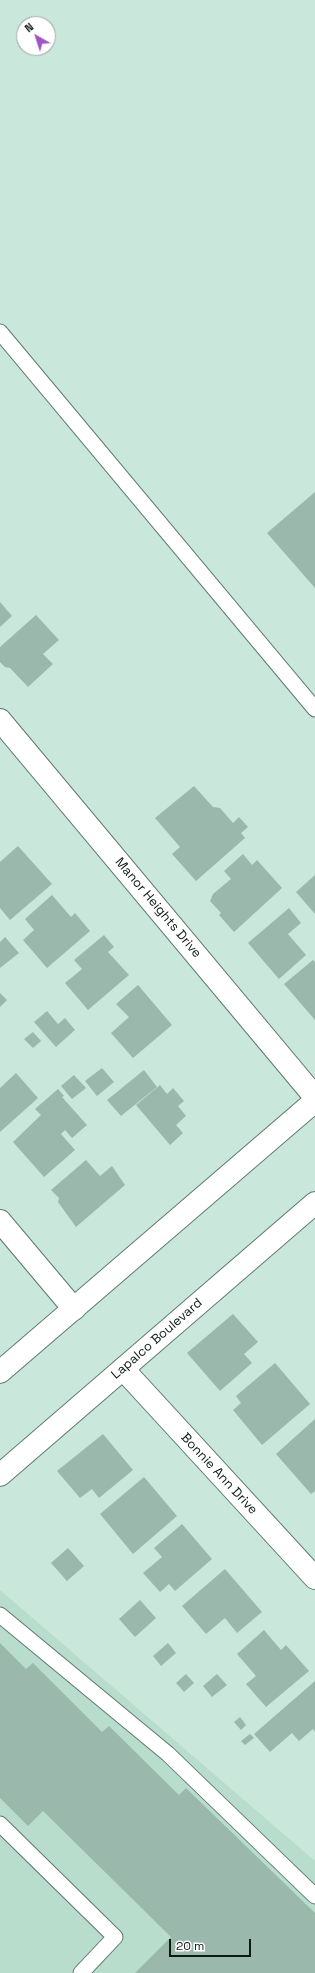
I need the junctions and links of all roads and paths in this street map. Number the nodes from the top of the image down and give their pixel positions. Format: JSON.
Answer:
{"nodes":[{"id":1,"x":0,"y":332,"type":"edge"},
{"id":2,"x":315,"y":709,"type":"edge"},
{"id":3,"x":0,"y":720,"type":"edge"},
{"id":4,"x":315,"y":1097,"type":"edge"},
{"id":5,"x":315,"y":1101,"type":"edge"},
{"id":6,"x":315,"y":1203,"type":"edge"},
{"id":7,"x":0,"y":1221,"type":"edge"},
{"id":8,"x":74,"y":1309,"type":"junction"},
{"id":9,"x":123,"y":1369,"type":"junction"},
{"id":10,"x":0,"y":1372,"type":"edge"},
{"id":11,"x":0,"y":1475,"type":"edge"},
{"id":12,"x":315,"y":1578,"type":"edge"},
{"id":13,"x":0,"y":1615,"type":"edge"},
{"id":14,"x":0,"y":1824,"type":"edge"},
{"id":15,"x":315,"y":1896,"type":"edge"},
{"id":16,"x":81,"y":1973,"type":"edge"}],
"edges":[{"from":1,"to":2,"type":"lane"},
{"from":3,"to":4,"type":"street","name":"Manor Heights Drive"},
{"from":5,"to":8,"type":"street"},
{"from":6,"to":9,"type":"street","name":"Lapalco Boulevard"},
{"from":7,"to":8,"type":"street"},
{"from":8,"to":10,"type":"street"},
{"from":9,"to":11,"type":"street","name":"Lapalco Boulevard"},
{"from":9,"to":12,"type":"street","name":"Bonnie Ann Drive"},
{"from":13,"to":15,"type":"lane"},
{"from":14,"to":16,"type":"lane"}]}
